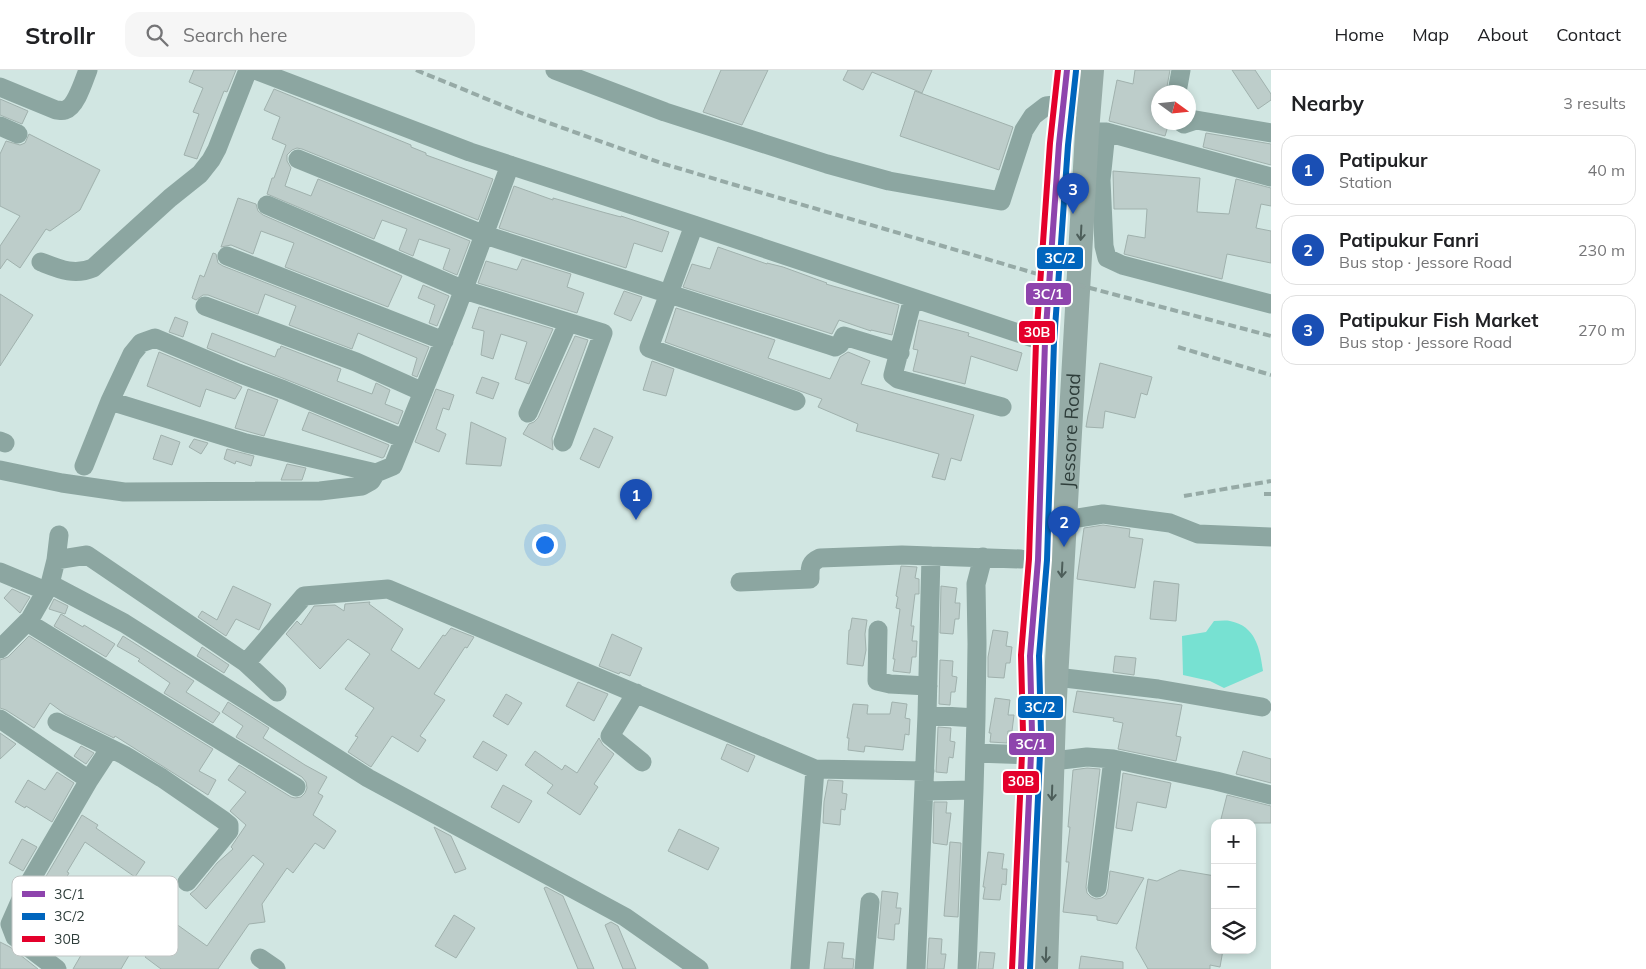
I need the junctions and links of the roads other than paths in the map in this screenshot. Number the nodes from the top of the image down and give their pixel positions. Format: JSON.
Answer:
{"nodes":[{"id":1,"x":88,"y":70,"type":"edge"},
{"id":2,"x":248,"y":70,"type":"edge"},
{"id":3,"x":255,"y":70,"type":"edge"},
{"id":4,"x":555,"y":70,"type":"edge"},
{"id":5,"x":1066,"y":70,"type":"edge"},
{"id":6,"x":1092,"y":70,"type":"edge"},
{"id":7,"x":1181,"y":70,"type":"edge"},
{"id":8,"x":1178,"y":85,"type":"edge"},
{"id":9,"x":0,"y":87,"type":"edge"},
{"id":10,"x":1063,"y":104,"type":"junction"},
{"id":11,"x":1089,"y":106,"type":"junction"},
{"id":12,"x":1196,"y":120,"type":"edge"},
{"id":13,"x":0,"y":126,"type":"edge"},
{"id":14,"x":1096,"y":132,"type":"junction"},
{"id":15,"x":1271,"y":133,"type":"edge"},
{"id":16,"x":18,"y":134,"type":"dead end"},
{"id":17,"x":298,"y":159,"type":"dead end"},
{"id":18,"x":510,"y":165,"type":"junction"},
{"id":19,"x":1271,"y":176,"type":"edge"},
{"id":20,"x":267,"y":205,"type":"dead end"},
{"id":21,"x":694,"y":225,"type":"junction"},
{"id":22,"x":485,"y":235,"type":"junction"},
{"id":23,"x":226,"y":256,"type":"dead end"},
{"id":24,"x":42,"y":262,"type":"dead end"},
{"id":25,"x":464,"y":290,"type":"junction"},
{"id":26,"x":669,"y":294,"type":"junction"},
{"id":27,"x":913,"y":298,"type":"junction"},
{"id":28,"x":1271,"y":304,"type":"edge"},
{"id":29,"x":205,"y":306,"type":"dead end"},
{"id":30,"x":568,"y":323,"type":"junction"},
{"id":31,"x":444,"y":341,"type":"junction"},
{"id":32,"x":1045,"y":342,"type":"junction"},
{"id":33,"x":900,"y":353,"type":"junction"},
{"id":34,"x":424,"y":392,"type":"junction"},
{"id":35,"x":110,"y":401,"type":"junction"},
{"id":36,"x":796,"y":401,"type":"dead end"},
{"id":37,"x":1002,"y":406,"type":"dead end"},
{"id":38,"x":528,"y":413,"type":"dead end"},
{"id":39,"x":404,"y":439,"type":"junction"},
{"id":40,"x":563,"y":442,"type":"dead end"},
{"id":41,"x":84,"y":466,"type":"dead end"},
{"id":42,"x":0,"y":470,"type":"edge"},
{"id":43,"x":376,"y":473,"type":"junction"},
{"id":44,"x":1065,"y":520,"type":"junction"},
{"id":45,"x":59,"y":536,"type":"dead end"},
{"id":46,"x":1271,"y":537,"type":"edge"},
{"id":47,"x":931,"y":556,"type":"junction"},
{"id":48,"x":983,"y":557,"type":"junction"},
{"id":49,"x":1021,"y":559,"type":"dead end"},
{"id":50,"x":56,"y":560,"type":"junction"},
{"id":51,"x":0,"y":572,"type":"edge"},
{"id":52,"x":740,"y":582,"type":"dead end"},
{"id":53,"x":48,"y":588,"type":"junction"},
{"id":54,"x":27,"y":622,"type":"junction"},
{"id":55,"x":878,"y":630,"type":"dead end"},
{"id":56,"x":0,"y":649,"type":"edge"},
{"id":57,"x":246,"y":663,"type":"junction"},
{"id":58,"x":1056,"y":677,"type":"junction"},
{"id":59,"x":928,"y":686,"type":"junction"},
{"id":60,"x":277,"y":692,"type":"dead end"},
{"id":61,"x":636,"y":693,"type":"junction"},
{"id":62,"x":1262,"y":707,"type":"dead end"},
{"id":63,"x":928,"y":715,"type":"junction"},
{"id":64,"x":976,"y":718,"type":"junction"},
{"id":65,"x":0,"y":719,"type":"edge"},
{"id":66,"x":57,"y":722,"type":"dead end"},
{"id":67,"x":1038,"y":743,"type":"junction"},
{"id":68,"x":110,"y":748,"type":"junction"},
{"id":69,"x":975,"y":753,"type":"junction"},
{"id":70,"x":1113,"y":759,"type":"junction"},
{"id":71,"x":1053,"y":761,"type":"junction"},
{"id":72,"x":642,"y":762,"type":"dead end"},
{"id":73,"x":815,"y":768,"type":"junction"},
{"id":74,"x":925,"y":771,"type":"junction"},
{"id":75,"x":89,"y":780,"type":"junction"},
{"id":76,"x":296,"y":787,"type":"dead end"},
{"id":77,"x":974,"y":790,"type":"junction"},
{"id":78,"x":924,"y":791,"type":"junction"},
{"id":79,"x":1271,"y":795,"type":"edge"},
{"id":80,"x":33,"y":876,"type":"edge"},
{"id":81,"x":186,"y":882,"type":"dead end"},
{"id":82,"x":1098,"y":888,"type":"dead end"},
{"id":83,"x":870,"y":902,"type":"dead end"},
{"id":84,"x":12,"y":919,"type":"edge"},
{"id":85,"x":8,"y":934,"type":"edge"},
{"id":86,"x":39,"y":956,"type":"edge"},
{"id":87,"x":260,"y":958,"type":"dead end"},
{"id":88,"x":57,"y":969,"type":"edge"},
{"id":89,"x":276,"y":969,"type":"edge"},
{"id":90,"x":699,"y":969,"type":"edge"},
{"id":91,"x":800,"y":969,"type":"edge"},
{"id":92,"x":864,"y":969,"type":"edge"},
{"id":93,"x":916,"y":969,"type":"edge"},
{"id":94,"x":967,"y":969,"type":"edge"},
{"id":95,"x":1021,"y":969,"type":"edge"},
{"id":96,"x":1046,"y":969,"type":"edge"}],
"edges":[{"from":1,"to":9,"type":"street"},
{"from":2,"to":24,"type":"street"},
{"from":3,"to":18,"type":"street"},
{"from":4,"to":10,"type":"street"},
{"from":5,"to":10,"type":"main road"},
{"from":6,"to":11,"type":"main road","name":"Jessore Road"},
{"from":7,"to":8,"type":"street"},
{"from":10,"to":11,"type":"street"},
{"from":10,"to":32,"type":"main road"},
{"from":11,"to":14,"type":"main road","name":"Jessore Road"},
{"from":12,"to":15,"type":"street"},
{"from":13,"to":16,"type":"street"},
{"from":14,"to":19,"type":"street"},
{"from":14,"to":28,"type":"street"},
{"from":14,"to":44,"type":"main road","name":"Jessore Road","one_way":true},
{"from":17,"to":22,"type":"street"},
{"from":18,"to":21,"type":"street"},
{"from":18,"to":22,"type":"street"},
{"from":20,"to":25,"type":"street"},
{"from":21,"to":26,"type":"street"},
{"from":21,"to":27,"type":"street"},
{"from":22,"to":25,"type":"street"},
{"from":22,"to":26,"type":"street"},
{"from":23,"to":31,"type":"street"},
{"from":25,"to":30,"type":"street"},
{"from":25,"to":31,"type":"street"},
{"from":26,"to":33,"type":"street"},
{"from":26,"to":36,"type":"street"},
{"from":27,"to":32,"type":"street"},
{"from":27,"to":33,"type":"street"},
{"from":29,"to":34,"type":"street"},
{"from":30,"to":38,"type":"street"},
{"from":30,"to":40,"type":"street"},
{"from":31,"to":34,"type":"street"},
{"from":32,"to":67,"type":"main road"},
{"from":33,"to":37,"type":"street"},
{"from":34,"to":39,"type":"street"},
{"from":35,"to":39,"type":"street"},
{"from":35,"to":41,"type":"street"},
{"from":35,"to":43,"type":"street"},
{"from":39,"to":43,"type":"street"},
{"from":42,"to":43,"type":"street"},
{"from":44,"to":46,"type":"street"},
{"from":44,"to":58,"type":"main road","name":"Jessore Road","one_way":true},
{"from":45,"to":50,"type":"street"},
{"from":47,"to":48,"type":"street"},
{"from":47,"to":52,"type":"street"},
{"from":47,"to":59,"type":"street"},
{"from":48,"to":49,"type":"street"},
{"from":48,"to":64,"type":"street"},
{"from":50,"to":53,"type":"street"},
{"from":50,"to":57,"type":"street"},
{"from":51,"to":53,"type":"street"},
{"from":53,"to":54,"type":"street"},
{"from":53,"to":90,"type":"street"},
{"from":54,"to":56,"type":"street"},
{"from":54,"to":76,"type":"street"},
{"from":55,"to":59,"type":"street"},
{"from":57,"to":60,"type":"street"},
{"from":57,"to":61,"type":"street"},
{"from":58,"to":62,"type":"street"},
{"from":58,"to":67,"type":"main road","name":"Jessore Road"},
{"from":59,"to":63,"type":"street"},
{"from":61,"to":72,"type":"street"},
{"from":61,"to":73,"type":"street"},
{"from":63,"to":64,"type":"street"},
{"from":63,"to":74,"type":"street"},
{"from":64,"to":69,"type":"street"},
{"from":65,"to":75,"type":"street"},
{"from":66,"to":68,"type":"street"},
{"from":67,"to":69,"type":"street"},
{"from":67,"to":71,"type":"main road","name":"Jessore Road"},
{"from":67,"to":95,"type":"main road"},
{"from":68,"to":75,"type":"street"},
{"from":68,"to":81,"type":"street"},
{"from":69,"to":77,"type":"street"},
{"from":70,"to":71,"type":"street"},
{"from":70,"to":79,"type":"street"},
{"from":70,"to":82,"type":"street"},
{"from":71,"to":96,"type":"main road","name":"Jessore Road","one_way":true},
{"from":73,"to":74,"type":"street"},
{"from":73,"to":91,"type":"street"},
{"from":74,"to":78,"type":"street"},
{"from":75,"to":80,"type":"street"},
{"from":77,"to":78,"type":"street"},
{"from":77,"to":94,"type":"street"},
{"from":78,"to":93,"type":"street"},
{"from":83,"to":92,"type":"street"},
{"from":84,"to":85,"type":"street"},
{"from":86,"to":88,"type":"street"},
{"from":87,"to":89,"type":"street"}]}
